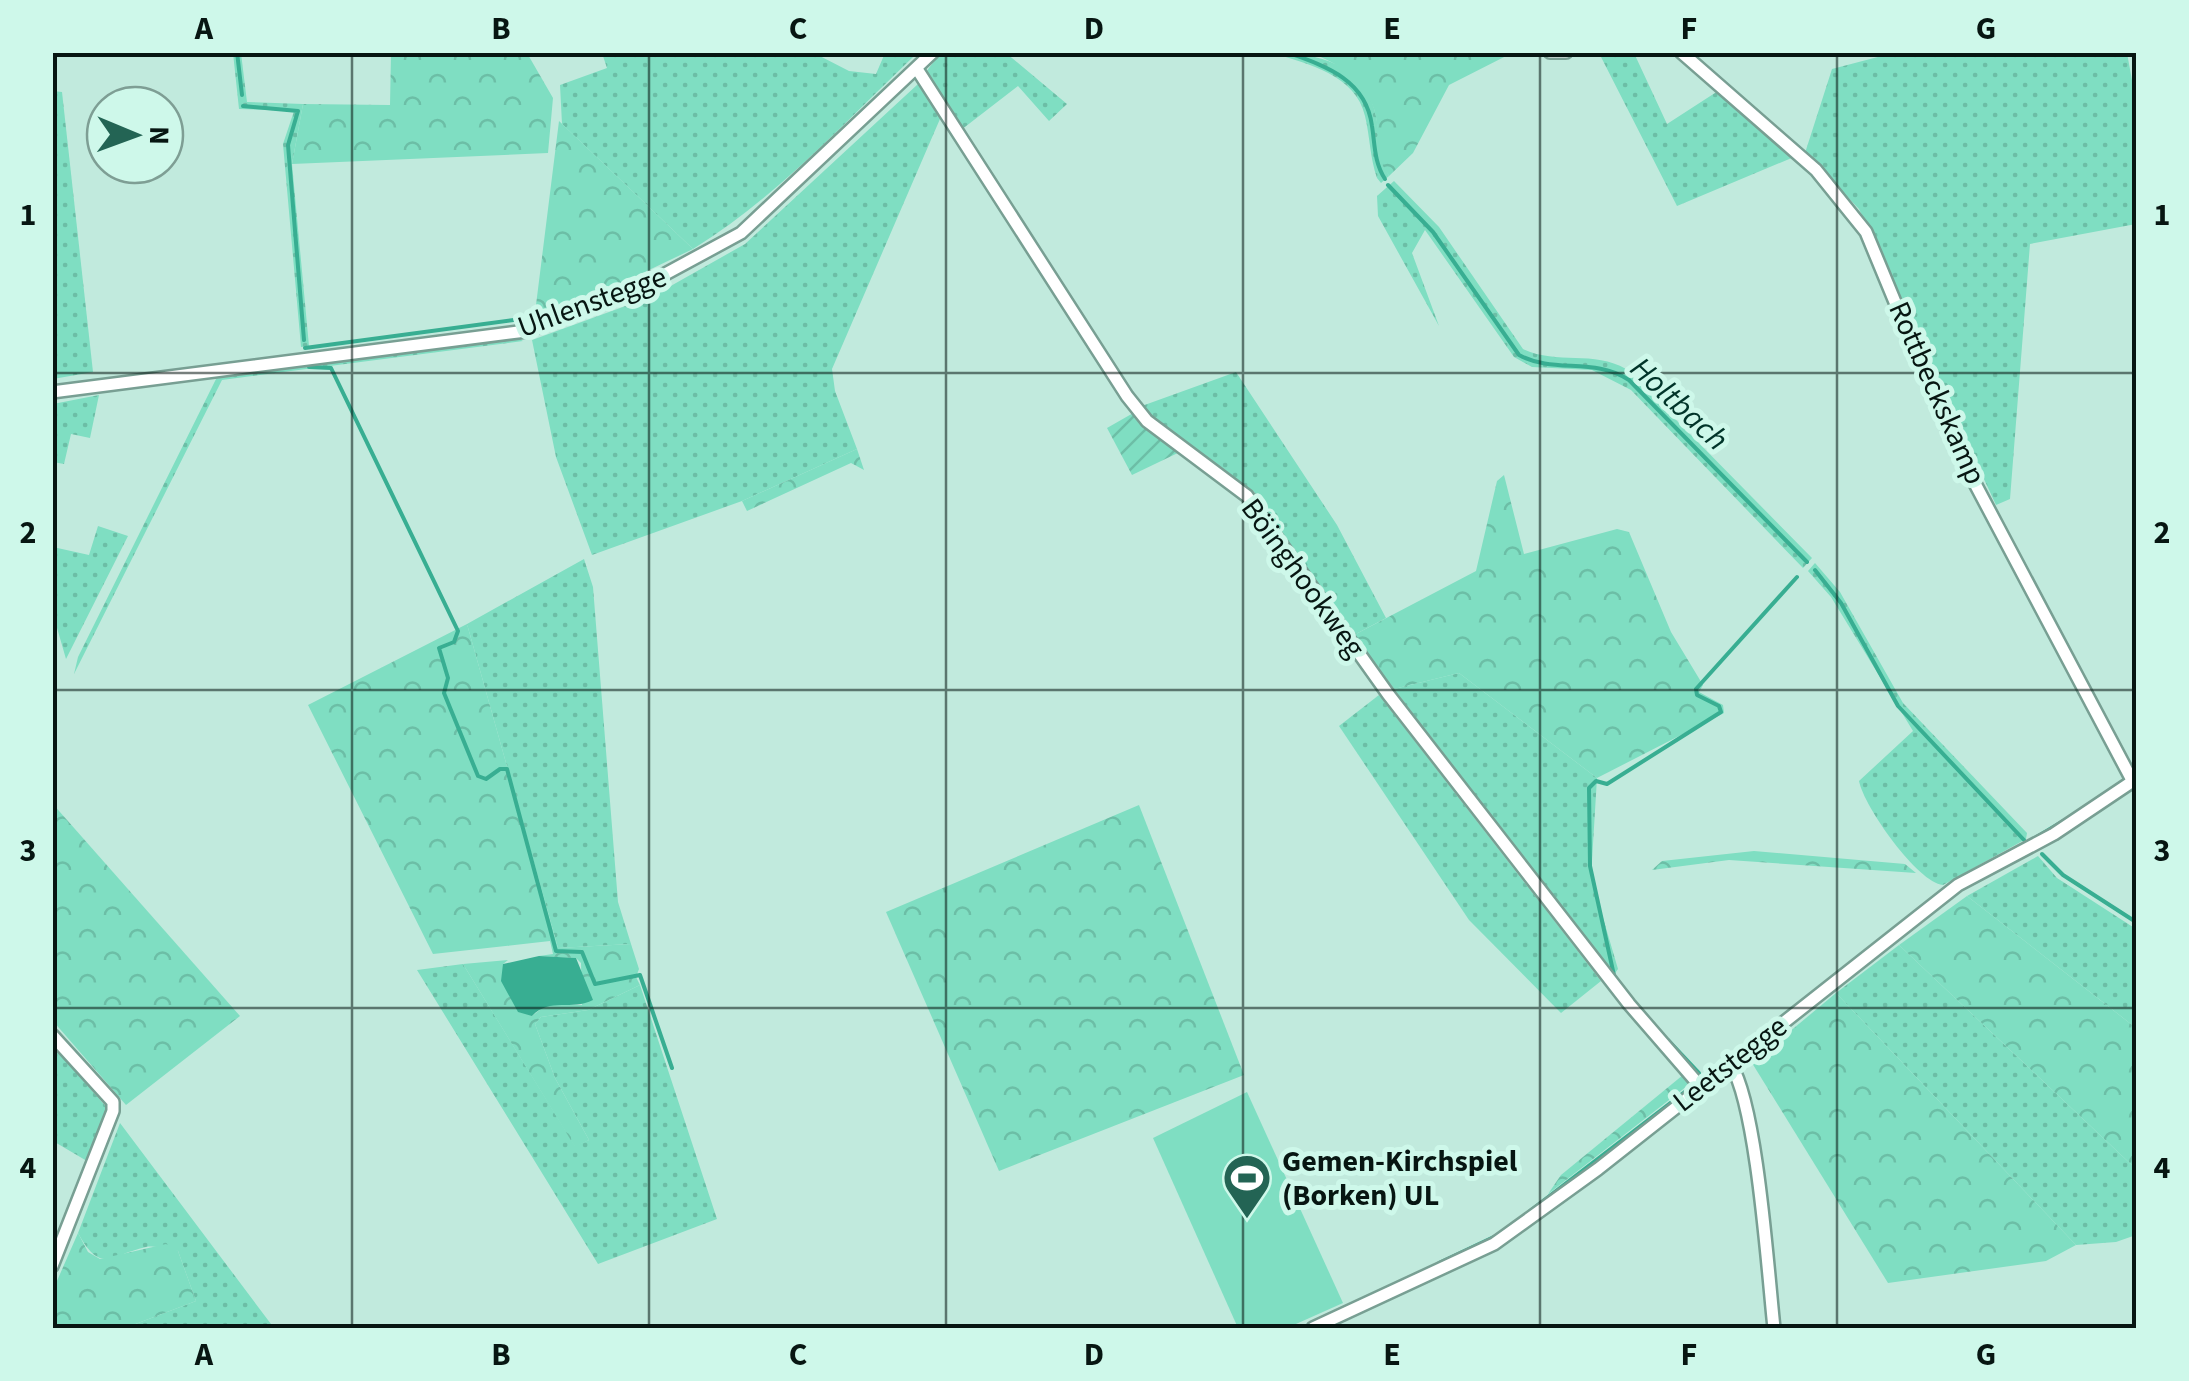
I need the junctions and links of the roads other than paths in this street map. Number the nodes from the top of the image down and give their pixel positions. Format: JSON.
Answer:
{"nodes":[{"id":1,"x":933,"y":52,"type":"edge"},
{"id":2,"x":1550,"y":52,"type":"edge"},
{"id":3,"x":1566,"y":52,"type":"edge"},
{"id":4,"x":1681,"y":52,"type":"edge"},
{"id":5,"x":916,"y":69,"type":"junction"},
{"id":6,"x":52,"y":392,"type":"edge"},
{"id":7,"x":2135,"y":780,"type":"edge"},
{"id":8,"x":52,"y":1035,"type":"edge"},
{"id":9,"x":1731,"y":1065,"type":"junction"},
{"id":10,"x":1700,"y":1086,"type":"junction"},
{"id":11,"x":52,"y":1266,"type":"edge"},
{"id":12,"x":1313,"y":1328,"type":"edge"},
{"id":13,"x":1774,"y":1328,"type":"edge"}],
"edges":[{"from":1,"to":5,"type":"street","name":"Uhlenstegge"},
{"from":2,"to":3,"type":"street"},
{"from":4,"to":7,"type":"street","name":"Rottbeckskamp"},
{"from":5,"to":6,"type":"street","name":"Uhlenstegge"},
{"from":5,"to":10,"type":"street","name":"Böinghookweg"},
{"from":7,"to":9,"type":"street","name":"Leetstegge"},
{"from":8,"to":11,"type":"street"},
{"from":9,"to":10,"type":"street","name":"Leetstegge"},
{"from":9,"to":13,"type":"street"},
{"from":10,"to":12,"type":"street","name":"Leetstegge"}]}
